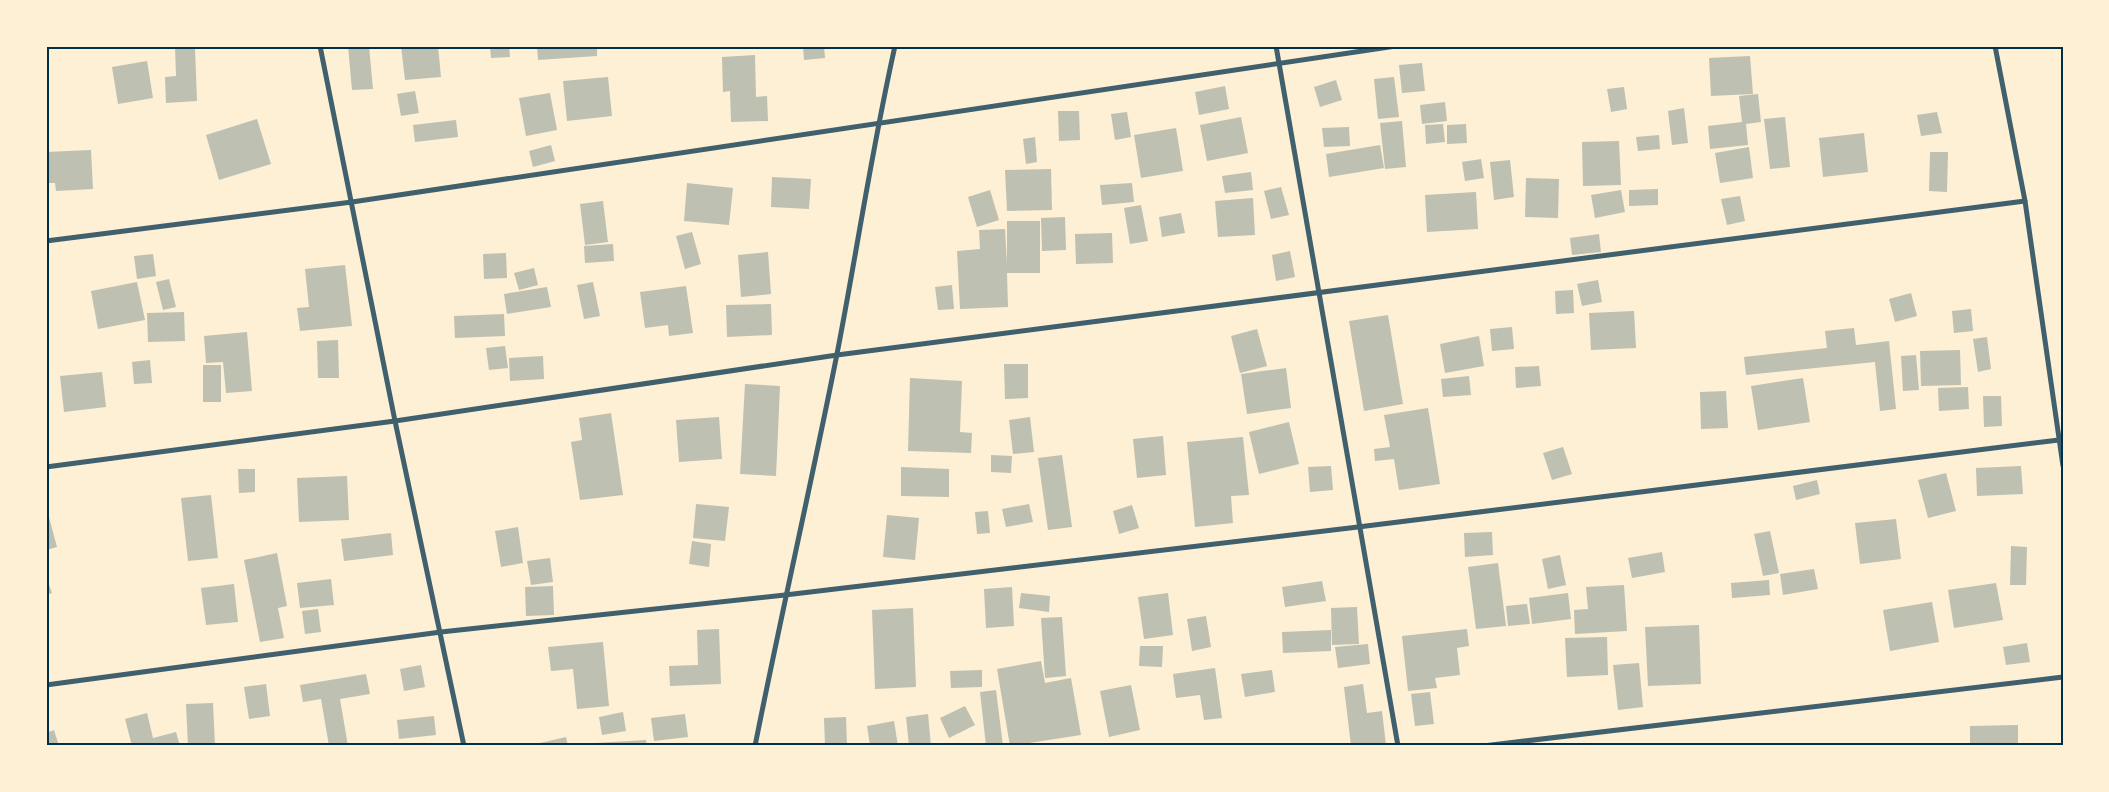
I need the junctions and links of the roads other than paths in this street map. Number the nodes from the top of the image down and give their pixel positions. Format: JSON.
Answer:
{"nodes":[{"id":1,"x":320,"y":46,"type":"edge"},
{"id":2,"x":895,"y":46,"type":"edge"},
{"id":3,"x":1276,"y":46,"type":"edge"},
{"id":4,"x":1396,"y":46,"type":"edge"},
{"id":5,"x":1995,"y":46,"type":"edge"},
{"id":6,"x":1278,"y":64,"type":"junction"},
{"id":7,"x":878,"y":122,"type":"junction"},
{"id":8,"x":2025,"y":201,"type":"junction"},
{"id":9,"x":352,"y":202,"type":"junction"},
{"id":10,"x":46,"y":241,"type":"edge"},
{"id":11,"x":1317,"y":291,"type":"junction"},
{"id":12,"x":836,"y":355,"type":"junction"},
{"id":13,"x":395,"y":421,"type":"junction"},
{"id":14,"x":2059,"y":440,"type":"junction"},
{"id":15,"x":2063,"y":466,"type":"edge"},
{"id":16,"x":46,"y":467,"type":"edge"},
{"id":17,"x":1358,"y":528,"type":"junction"},
{"id":18,"x":785,"y":595,"type":"junction"},
{"id":19,"x":441,"y":632,"type":"junction"},
{"id":20,"x":2063,"y":677,"type":"edge"},
{"id":21,"x":46,"y":685,"type":"edge"},
{"id":22,"x":464,"y":746,"type":"edge"},
{"id":23,"x":755,"y":746,"type":"edge"},
{"id":24,"x":1398,"y":746,"type":"edge"},
{"id":25,"x":1483,"y":746,"type":"edge"}],
"edges":[{"from":1,"to":9,"type":"street"},
{"from":2,"to":7,"type":"street"},
{"from":3,"to":6,"type":"street"},
{"from":4,"to":6,"type":"street"},
{"from":5,"to":8,"type":"street"},
{"from":6,"to":7,"type":"street"},
{"from":6,"to":11,"type":"street"},
{"from":7,"to":9,"type":"street"},
{"from":7,"to":12,"type":"street"},
{"from":8,"to":11,"type":"street"},
{"from":8,"to":14,"type":"street"},
{"from":9,"to":10,"type":"street"},
{"from":9,"to":13,"type":"street"},
{"from":11,"to":12,"type":"street"},
{"from":11,"to":17,"type":"street"},
{"from":12,"to":13,"type":"street"},
{"from":12,"to":18,"type":"street"},
{"from":13,"to":16,"type":"street"},
{"from":13,"to":19,"type":"street"},
{"from":14,"to":15,"type":"street"},
{"from":14,"to":17,"type":"street"},
{"from":17,"to":18,"type":"street"},
{"from":17,"to":24,"type":"street"},
{"from":18,"to":19,"type":"street"},
{"from":18,"to":23,"type":"street"},
{"from":19,"to":21,"type":"street"},
{"from":19,"to":22,"type":"street"},
{"from":20,"to":25,"type":"street"}]}
